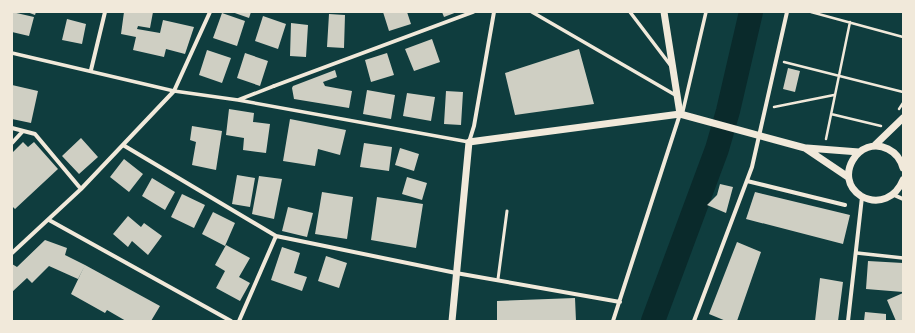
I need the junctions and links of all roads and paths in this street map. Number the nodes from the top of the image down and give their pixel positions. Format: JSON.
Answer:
{"nodes":[{"id":1,"x":105,"y":12,"type":"edge"},
{"id":2,"x":210,"y":12,"type":"edge"},
{"id":3,"x":473,"y":12,"type":"edge"},
{"id":4,"x":494,"y":12,"type":"edge"},
{"id":5,"x":532,"y":12,"type":"edge"},
{"id":6,"x":630,"y":12,"type":"edge"},
{"id":7,"x":664,"y":12,"type":"edge"},
{"id":8,"x":706,"y":12,"type":"edge"},
{"id":9,"x":787,"y":12,"type":"edge"},
{"id":10,"x":811,"y":12,"type":"edge"},
{"id":11,"x":850,"y":22,"type":"junction"},
{"id":12,"x":903,"y":36,"type":"edge"},
{"id":13,"x":12,"y":53,"type":"edge"},
{"id":14,"x":781,"y":62,"type":"dead end"},
{"id":15,"x":673,"y":68,"type":"junction"},
{"id":16,"x":91,"y":70,"type":"junction"},
{"id":17,"x":838,"y":76,"type":"junction"},
{"id":18,"x":274,"y":86,"type":"joint"},
{"id":19,"x":174,"y":91,"type":"junction"},
{"id":20,"x":903,"y":92,"type":"edge"},
{"id":21,"x":834,"y":95,"type":"junction"},
{"id":22,"x":678,"y":97,"type":"junction"},
{"id":23,"x":238,"y":100,"type":"junction"},
{"id":24,"x":903,"y":103,"type":"edge"},
{"id":25,"x":771,"y":107,"type":"dead end"},
{"id":26,"x":831,"y":114,"type":"junction"},
{"id":27,"x":681,"y":115,"type":"junction"},
{"id":28,"x":899,"y":117,"type":"edge"},
{"id":29,"x":12,"y":128,"type":"edge"},
{"id":30,"x":888,"y":128,"type":"dead end"},
{"id":31,"x":23,"y":131,"type":"junction"},
{"id":32,"x":759,"y":136,"type":"junction"},
{"id":33,"x":469,"y":142,"type":"junction"},
{"id":34,"x":12,"y":143,"type":"edge"},
{"id":35,"x":825,"y":144,"type":"dead end"},
{"id":36,"x":123,"y":145,"type":"junction"},
{"id":37,"x":875,"y":146,"type":"junction"},
{"id":38,"x":805,"y":148,"type":"junction"},
{"id":39,"x":859,"y":152,"type":"junction"},
{"id":40,"x":903,"y":164,"type":"edge"},
{"id":41,"x":903,"y":168,"type":"edge"},
{"id":42,"x":848,"y":176,"type":"junction"},
{"id":43,"x":903,"y":180,"type":"edge"},
{"id":44,"x":747,"y":181,"type":"junction"},
{"id":45,"x":81,"y":189,"type":"junction"},
{"id":46,"x":894,"y":195,"type":"junction"},
{"id":47,"x":862,"y":197,"type":"junction"},
{"id":48,"x":903,"y":199,"type":"edge"},
{"id":49,"x":844,"y":205,"type":"dead end"},
{"id":50,"x":507,"y":211,"type":"dead end"},
{"id":51,"x":49,"y":220,"type":"junction"},
{"id":52,"x":276,"y":236,"type":"junction"},
{"id":53,"x":12,"y":253,"type":"edge"},
{"id":54,"x":857,"y":254,"type":"junction"},
{"id":55,"x":903,"y":258,"type":"edge"},
{"id":56,"x":456,"y":273,"type":"junction"},
{"id":57,"x":498,"y":279,"type":"junction"},
{"id":58,"x":620,"y":302,"type":"junction"},
{"id":59,"x":231,"y":321,"type":"edge"},
{"id":60,"x":239,"y":321,"type":"edge"},
{"id":61,"x":452,"y":321,"type":"edge"},
{"id":62,"x":614,"y":321,"type":"edge"},
{"id":63,"x":694,"y":321,"type":"edge"},
{"id":64,"x":848,"y":321,"type":"edge"}],
"edges":[{"from":1,"to":16,"type":"street"},
{"from":2,"to":19,"type":"street"},
{"from":3,"to":18,"type":"street"},
{"from":4,"to":33,"type":"street"},
{"from":5,"to":22,"type":"street"},
{"from":6,"to":15,"type":"street"},
{"from":7,"to":15,"type":"street"},
{"from":8,"to":27,"type":"street"},
{"from":9,"to":32,"type":"street"},
{"from":10,"to":11,"type":"path"},
{"from":11,"to":12,"type":"path"},
{"from":11,"to":17,"type":"path"},
{"from":13,"to":16,"type":"street"},
{"from":14,"to":17,"type":"path"},
{"from":15,"to":22,"type":"street"},
{"from":16,"to":19,"type":"street"},
{"from":17,"to":20,"type":"path"},
{"from":17,"to":21,"type":"path"},
{"from":18,"to":23,"type":"street"},
{"from":19,"to":23,"type":"street"},
{"from":19,"to":36,"type":"street"},
{"from":21,"to":25,"type":"path"},
{"from":21,"to":26,"type":"path"},
{"from":22,"to":27,"type":"street"},
{"from":23,"to":33,"type":"street"},
{"from":24,"to":28,"type":"path"},
{"from":26,"to":30,"type":"path"},
{"from":26,"to":35,"type":"path"},
{"from":27,"to":32,"type":"street"},
{"from":27,"to":33,"type":"street"},
{"from":27,"to":58,"type":"street"},
{"from":28,"to":37,"type":"street"},
{"from":29,"to":31,"type":"street"},
{"from":31,"to":34,"type":"street"},
{"from":31,"to":45,"type":"street"},
{"from":32,"to":38,"type":"street"},
{"from":32,"to":44,"type":"street"},
{"from":33,"to":56,"type":"street"},
{"from":36,"to":45,"type":"street"},
{"from":36,"to":52,"type":"street"},
{"from":37,"to":39,"type":"street"},
{"from":37,"to":40,"type":"street"},
{"from":38,"to":39,"type":"street"},
{"from":38,"to":42,"type":"street"},
{"from":39,"to":42,"type":"street"},
{"from":40,"to":41,"type":"street"},
{"from":42,"to":47,"type":"street"},
{"from":43,"to":46,"type":"street"},
{"from":44,"to":49,"type":"street"},
{"from":44,"to":63,"type":"street"},
{"from":45,"to":51,"type":"street"},
{"from":46,"to":47,"type":"street"},
{"from":46,"to":48,"type":"street"},
{"from":47,"to":54,"type":"street"},
{"from":50,"to":57,"type":"lane"},
{"from":51,"to":53,"type":"street"},
{"from":51,"to":59,"type":"street"},
{"from":52,"to":56,"type":"street"},
{"from":52,"to":60,"type":"street"},
{"from":54,"to":55,"type":"street"},
{"from":54,"to":64,"type":"street"},
{"from":56,"to":57,"type":"street"},
{"from":56,"to":61,"type":"street"},
{"from":57,"to":58,"type":"street"},
{"from":58,"to":62,"type":"street"}]}
